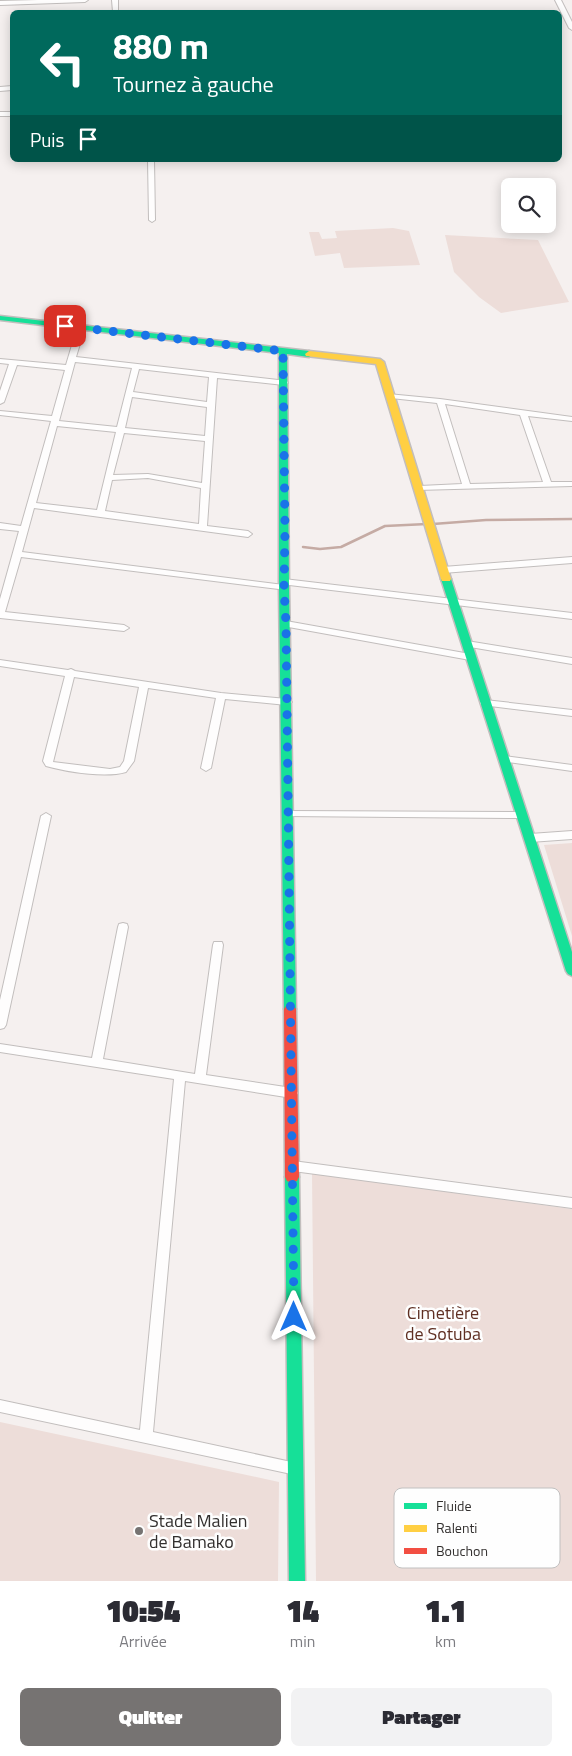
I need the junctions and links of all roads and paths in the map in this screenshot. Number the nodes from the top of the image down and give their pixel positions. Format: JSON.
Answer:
{"nodes":[{"id":1,"x":76,"y":0,"type":"edge"},
{"id":2,"x":86,"y":0,"type":"edge"},
{"id":3,"x":558,"y":0,"type":"edge"},
{"id":4,"x":0,"y":3,"type":"edge"},
{"id":5,"x":572,"y":28,"type":"edge"},
{"id":6,"x":151,"y":162,"type":"edge"},
{"id":7,"x":152,"y":220,"type":"dead end"},
{"id":8,"x":0,"y":318,"type":"edge"},
{"id":9,"x":81,"y":327,"type":"junction"},
{"id":10,"x":283,"y":351,"type":"junction"},
{"id":11,"x":73,"y":359,"type":"junction"},
{"id":12,"x":0,"y":361,"type":"edge"},
{"id":13,"x":14,"y":362,"type":"junction"},
{"id":14,"x":136,"y":366,"type":"junction"},
{"id":15,"x":70,"y":368,"type":"junction"},
{"id":16,"x":213,"y":375,"type":"junction"},
{"id":17,"x":284,"y":383,"type":"junction"},
{"id":18,"x":130,"y":394,"type":"junction"},
{"id":19,"x":391,"y":396,"type":"junction"},
{"id":20,"x":440,"y":401,"type":"junction"},
{"id":21,"x":0,"y":402,"type":"edge"},
{"id":22,"x":211,"y":405,"type":"junction"},
{"id":23,"x":0,"y":413,"type":"edge"},
{"id":24,"x":523,"y":413,"type":"junction"},
{"id":25,"x":572,"y":419,"type":"edge"},
{"id":26,"x":56,"y":421,"type":"junction"},
{"id":27,"x":121,"y":430,"type":"junction"},
{"id":28,"x":208,"y":439,"type":"junction"},
{"id":29,"x":109,"y":478,"type":"junction"},
{"id":30,"x":572,"y":484,"type":"edge"},
{"id":31,"x":548,"y":485,"type":"junction"},
{"id":32,"x":206,"y":486,"type":"junction"},
{"id":33,"x":467,"y":487,"type":"junction"},
{"id":34,"x":420,"y":488,"type":"junction"},
{"id":35,"x":31,"y":505,"type":"junction"},
{"id":36,"x":100,"y":513,"type":"junction"},
{"id":37,"x":0,"y":526,"type":"edge"},
{"id":38,"x":202,"y":527,"type":"junction"},
{"id":39,"x":25,"y":528,"type":"junction"},
{"id":40,"x":248,"y":534,"type":"dead end"},
{"id":41,"x":17,"y":554,"type":"junction"},
{"id":42,"x":572,"y":560,"type":"edge"},
{"id":43,"x":444,"y":570,"type":"junction"},
{"id":44,"x":284,"y":585,"type":"junction"},
{"id":45,"x":454,"y":601,"type":"junction"},
{"id":46,"x":0,"y":615,"type":"edge"},
{"id":47,"x":572,"y":616,"type":"edge"},
{"id":48,"x":286,"y":624,"type":"junction"},
{"id":49,"x":124,"y":628,"type":"dead end"},
{"id":50,"x":467,"y":644,"type":"junction"},
{"id":51,"x":470,"y":657,"type":"junction"},
{"id":52,"x":572,"y":661,"type":"edge"},
{"id":53,"x":0,"y":663,"type":"edge"},
{"id":54,"x":71,"y":672,"type":"junction"},
{"id":55,"x":144,"y":684,"type":"junction"},
{"id":56,"x":221,"y":696,"type":"junction"},
{"id":57,"x":287,"y":702,"type":"junction"},
{"id":58,"x":486,"y":703,"type":"junction"},
{"id":59,"x":572,"y":714,"type":"edge"},
{"id":60,"x":504,"y":758,"type":"junction"},
{"id":61,"x":206,"y":768,"type":"dead end"},
{"id":62,"x":572,"y":768,"type":"edge"},
{"id":63,"x":288,"y":814,"type":"junction"},
{"id":64,"x":522,"y":815,"type":"junction"},
{"id":65,"x":46,"y":816,"type":"dead end"},
{"id":66,"x":572,"y":835,"type":"edge"},
{"id":67,"x":530,"y":838,"type":"junction"},
{"id":68,"x":123,"y":927,"type":"dead end"},
{"id":69,"x":218,"y":945,"type":"dead end"},
{"id":70,"x":572,"y":971,"type":"edge"},
{"id":71,"x":0,"y":1024,"type":"edge"},
{"id":72,"x":0,"y":1048,"type":"edge"},
{"id":73,"x":97,"y":1063,"type":"junction"},
{"id":74,"x":180,"y":1076,"type":"junction"},
{"id":75,"x":200,"y":1079,"type":"junction"},
{"id":76,"x":292,"y":1093,"type":"junction"},
{"id":77,"x":292,"y":1166,"type":"junction"},
{"id":78,"x":572,"y":1202,"type":"edge"},
{"id":79,"x":0,"y":1406,"type":"edge"},
{"id":80,"x":146,"y":1437,"type":"junction"},
{"id":81,"x":296,"y":1469,"type":"junction"},
{"id":82,"x":297,"y":1581,"type":"edge"}],
"edges":[{"from":1,"to":2,"type":"street"},
{"from":1,"to":4,"type":"street"},
{"from":3,"to":5,"type":"street"},
{"from":6,"to":7,"type":"street"},
{"from":8,"to":9,"type":"street"},
{"from":9,"to":10,"type":"street"},
{"from":9,"to":11,"type":"street"},
{"from":10,"to":17,"type":"street"},
{"from":10,"to":19,"type":"street"},
{"from":11,"to":14,"type":"street"},
{"from":11,"to":15,"type":"street"},
{"from":12,"to":13,"type":"street"},
{"from":13,"to":15,"type":"street"},
{"from":13,"to":21,"type":"street"},
{"from":14,"to":16,"type":"street"},
{"from":14,"to":18,"type":"street"},
{"from":15,"to":26,"type":"street"},
{"from":16,"to":17,"type":"street"},
{"from":16,"to":22,"type":"street"},
{"from":17,"to":44,"type":"street"},
{"from":18,"to":22,"type":"street"},
{"from":18,"to":27,"type":"street"},
{"from":19,"to":20,"type":"street"},
{"from":19,"to":34,"type":"street"},
{"from":20,"to":24,"type":"street"},
{"from":20,"to":33,"type":"street"},
{"from":22,"to":28,"type":"street"},
{"from":23,"to":26,"type":"street"},
{"from":24,"to":25,"type":"street"},
{"from":24,"to":31,"type":"street"},
{"from":26,"to":27,"type":"street"},
{"from":26,"to":35,"type":"street"},
{"from":27,"to":28,"type":"street"},
{"from":27,"to":29,"type":"street"},
{"from":28,"to":32,"type":"street"},
{"from":29,"to":32,"type":"street"},
{"from":29,"to":36,"type":"street"},
{"from":30,"to":31,"type":"street"},
{"from":31,"to":33,"type":"street"},
{"from":32,"to":38,"type":"street"},
{"from":33,"to":34,"type":"street"},
{"from":34,"to":43,"type":"street"},
{"from":35,"to":36,"type":"street"},
{"from":35,"to":39,"type":"street"},
{"from":36,"to":38,"type":"street"},
{"from":37,"to":39,"type":"street"},
{"from":38,"to":40,"type":"street"},
{"from":39,"to":41,"type":"street"},
{"from":41,"to":44,"type":"street"},
{"from":41,"to":46,"type":"street"},
{"from":42,"to":43,"type":"street"},
{"from":43,"to":45,"type":"street"},
{"from":44,"to":45,"type":"street"},
{"from":44,"to":48,"type":"street"},
{"from":45,"to":47,"type":"street"},
{"from":45,"to":50,"type":"street"},
{"from":46,"to":49,"type":"street"},
{"from":48,"to":51,"type":"street"},
{"from":48,"to":57,"type":"street"},
{"from":50,"to":51,"type":"street"},
{"from":50,"to":52,"type":"street"},
{"from":51,"to":58,"type":"street"},
{"from":53,"to":54,"type":"street"},
{"from":54,"to":55,"type":"street"},
{"from":54,"to":55,"type":"street"},
{"from":55,"to":56,"type":"street"},
{"from":56,"to":57,"type":"street"},
{"from":56,"to":61,"type":"street"},
{"from":57,"to":63,"type":"street"},
{"from":58,"to":59,"type":"street"},
{"from":58,"to":60,"type":"street"},
{"from":60,"to":62,"type":"street"},
{"from":60,"to":64,"type":"street"},
{"from":63,"to":64,"type":"street"},
{"from":63,"to":76,"type":"street"},
{"from":64,"to":67,"type":"street"},
{"from":65,"to":71,"type":"street"},
{"from":66,"to":67,"type":"street"},
{"from":67,"to":70,"type":"street"},
{"from":68,"to":73,"type":"street"},
{"from":69,"to":75,"type":"street"},
{"from":72,"to":73,"type":"street"},
{"from":73,"to":74,"type":"street"},
{"from":74,"to":75,"type":"street"},
{"from":74,"to":80,"type":"street"},
{"from":75,"to":76,"type":"street"},
{"from":76,"to":77,"type":"street"},
{"from":77,"to":78,"type":"street"},
{"from":77,"to":81,"type":"street"},
{"from":79,"to":80,"type":"street"},
{"from":80,"to":81,"type":"street"},
{"from":81,"to":82,"type":"street"}]}
